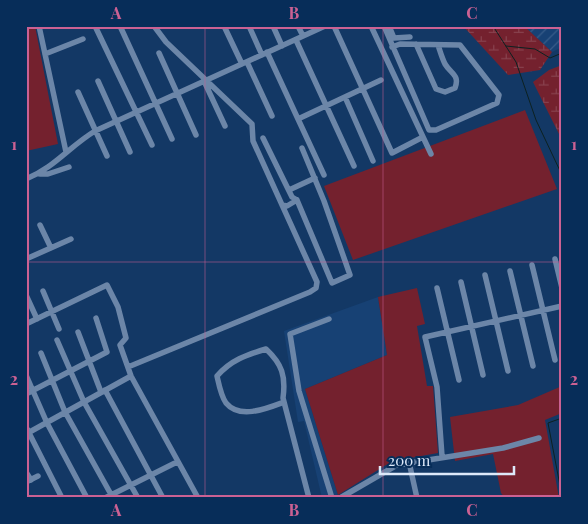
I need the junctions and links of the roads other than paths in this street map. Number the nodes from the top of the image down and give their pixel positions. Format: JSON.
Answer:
{"nodes":[{"id":1,"x":39,"y":26,"type":"edge"},
{"id":2,"x":95,"y":26,"type":"edge"},
{"id":3,"x":120,"y":26,"type":"edge"},
{"id":4,"x":154,"y":26,"type":"edge"},
{"id":5,"x":224,"y":26,"type":"edge"},
{"id":6,"x":249,"y":26,"type":"edge"},
{"id":7,"x":273,"y":26,"type":"edge"},
{"id":8,"x":298,"y":26,"type":"edge"},
{"id":9,"x":325,"y":26,"type":"edge"},
{"id":10,"x":334,"y":26,"type":"edge"},
{"id":11,"x":370,"y":26,"type":"edge"},
{"id":12,"x":384,"y":26,"type":"edge"},
{"id":13,"x":389,"y":26,"type":"edge"},
{"id":14,"x":303,"y":36,"type":"junction"},
{"id":15,"x":410,"y":37,"type":"dead end"},
{"id":16,"x":83,"y":39,"type":"dead end"},
{"id":17,"x":296,"y":40,"type":"junction"},
{"id":18,"x":416,"y":44,"type":"junction"},
{"id":19,"x":438,"y":45,"type":"junction"},
{"id":20,"x":282,"y":46,"type":"junction"},
{"id":21,"x":392,"y":47,"type":"junction"},
{"id":22,"x":159,"y":53,"type":"dead end"},
{"id":23,"x":45,"y":54,"type":"junction"},
{"id":24,"x":265,"y":54,"type":"junction"},
{"id":25,"x":245,"y":63,"type":"junction"},
{"id":26,"x":381,"y":80,"type":"dead end"},
{"id":27,"x":98,"y":81,"type":"dead end"},
{"id":28,"x":206,"y":81,"type":"junction"},
{"id":29,"x":362,"y":89,"type":"junction"},
{"id":30,"x":78,"y":92,"type":"dead end"},
{"id":31,"x":177,"y":94,"type":"junction"},
{"id":32,"x":345,"y":97,"type":"junction"},
{"id":33,"x":156,"y":104,"type":"junction"},
{"id":34,"x":326,"y":106,"type":"junction"},
{"id":35,"x":136,"y":112,"type":"junction"},
{"id":36,"x":272,"y":116,"type":"dead end"},
{"id":37,"x":298,"y":119,"type":"junction"},
{"id":38,"x":116,"y":121,"type":"junction"},
{"id":39,"x":225,"y":126,"type":"dead end"},
{"id":40,"x":96,"y":131,"type":"junction"},
{"id":41,"x":196,"y":135,"type":"dead end"},
{"id":42,"x":263,"y":138,"type":"dead end"},
{"id":43,"x":421,"y":138,"type":"junction"},
{"id":44,"x":172,"y":139,"type":"dead end"},
{"id":45,"x":152,"y":146,"type":"dead end"},
{"id":46,"x":302,"y":148,"type":"dead end"},
{"id":47,"x":66,"y":152,"type":"junction"},
{"id":48,"x":130,"y":152,"type":"dead end"},
{"id":49,"x":431,"y":154,"type":"dead end"},
{"id":50,"x":107,"y":156,"type":"dead end"},
{"id":51,"x":373,"y":160,"type":"dead end"},
{"id":52,"x":354,"y":166,"type":"dead end"},
{"id":53,"x":69,"y":167,"type":"dead end"},
{"id":54,"x":40,"y":174,"type":"junction"},
{"id":55,"x":324,"y":175,"type":"dead end"},
{"id":56,"x":315,"y":178,"type":"junction"},
{"id":57,"x":26,"y":179,"type":"edge"},
{"id":58,"x":289,"y":190,"type":"junction"},
{"id":59,"x":294,"y":198,"type":"junction"},
{"id":60,"x":282,"y":205,"type":"junction"},
{"id":61,"x":40,"y":225,"type":"dead end"},
{"id":62,"x":71,"y":239,"type":"dead end"},
{"id":63,"x":51,"y":248,"type":"junction"},
{"id":64,"x":26,"y":259,"type":"edge"},
{"id":65,"x":554,"y":259,"type":"dead end"},
{"id":66,"x":532,"y":265,"type":"dead end"},
{"id":67,"x":510,"y":271,"type":"dead end"},
{"id":68,"x":486,"y":275,"type":"dead end"},
{"id":69,"x":461,"y":282,"type":"dead end"},
{"id":70,"x":437,"y":288,"type":"dead end"},
{"id":71,"x":562,"y":288,"type":"edge"},
{"id":72,"x":43,"y":291,"type":"dead end"},
{"id":73,"x":26,"y":295,"type":"edge"},
{"id":74,"x":562,"y":306,"type":"edge"},
{"id":75,"x":543,"y":310,"type":"junction"},
{"id":76,"x":52,"y":312,"type":"junction"},
{"id":77,"x":521,"y":316,"type":"junction"},
{"id":78,"x":96,"y":318,"type":"dead end"},
{"id":79,"x":37,"y":319,"type":"junction"},
{"id":80,"x":329,"y":319,"type":"dead end"},
{"id":81,"x":497,"y":321,"type":"junction"},
{"id":82,"x":26,"y":324,"type":"edge"},
{"id":83,"x":472,"y":327,"type":"junction"},
{"id":84,"x":59,"y":329,"type":"dead end"},
{"id":85,"x":78,"y":332,"type":"dead end"},
{"id":86,"x":447,"y":333,"type":"junction"},
{"id":87,"x":57,"y":340,"type":"dead end"},
{"id":88,"x":41,"y":352,"type":"dead end"},
{"id":89,"x":555,"y":360,"type":"dead end"},
{"id":90,"x":90,"y":361,"type":"junction"},
{"id":91,"x":532,"y":366,"type":"dead end"},
{"id":92,"x":128,"y":368,"type":"junction"},
{"id":93,"x":70,"y":371,"type":"junction"},
{"id":94,"x":508,"y":371,"type":"dead end"},
{"id":95,"x":26,"y":375,"type":"edge"},
{"id":96,"x":483,"y":375,"type":"dead end"},
{"id":97,"x":131,"y":376,"type":"junction"},
{"id":98,"x":52,"y":380,"type":"junction"},
{"id":99,"x":459,"y":380,"type":"dead end"},
{"id":100,"x":33,"y":390,"type":"junction"},
{"id":101,"x":103,"y":391,"type":"junction"},
{"id":102,"x":26,"y":394,"type":"edge"},
{"id":103,"x":84,"y":402,"type":"junction"},
{"id":104,"x":284,"y":402,"type":"junction"},
{"id":105,"x":66,"y":412,"type":"junction"},
{"id":106,"x":47,"y":423,"type":"junction"},
{"id":107,"x":27,"y":431,"type":"edge"},
{"id":108,"x":538,"y":438,"type":"dead end"},
{"id":109,"x":442,"y":456,"type":"junction"},
{"id":110,"x":177,"y":462,"type":"junction"},
{"id":111,"x":409,"y":462,"type":"junction"},
{"id":112,"x":26,"y":472,"type":"edge"},
{"id":113,"x":150,"y":475,"type":"junction"},
{"id":114,"x":38,"y":476,"type":"dead end"},
{"id":115,"x":28,"y":481,"type":"edge"},
{"id":116,"x":131,"y":485,"type":"junction"},
{"id":117,"x":197,"y":496,"type":"dead end"},
{"id":118,"x":110,"y":497,"type":"edge"},
{"id":119,"x":62,"y":498,"type":"edge"},
{"id":120,"x":87,"y":498,"type":"edge"},
{"id":121,"x":138,"y":498,"type":"edge"},
{"id":122,"x":163,"y":498,"type":"edge"},
{"id":123,"x":309,"y":498,"type":"edge"},
{"id":124,"x":332,"y":498,"type":"edge"},
{"id":125,"x":340,"y":498,"type":"edge"},
{"id":126,"x":417,"y":498,"type":"edge"}],
"edges":[{"from":1,"to":23,"type":"street"},
{"from":2,"to":35,"type":"street"},
{"from":3,"to":33,"type":"street"},
{"from":4,"to":28,"type":"street"},
{"from":5,"to":25,"type":"street"},
{"from":6,"to":24,"type":"street"},
{"from":7,"to":20,"type":"street"},
{"from":8,"to":14,"type":"street"},
{"from":9,"to":14,"type":"street"},
{"from":10,"to":29,"type":"street"},
{"from":11,"to":43,"type":"street"},
{"from":12,"to":21,"type":"street"},
{"from":13,"to":15,"type":"street"},
{"from":14,"to":17,"type":"street"},
{"from":16,"to":23,"type":"street"},
{"from":17,"to":20,"type":"street"},
{"from":17,"to":34,"type":"street"},
{"from":18,"to":19,"type":"street"},
{"from":18,"to":19,"type":"street"},
{"from":18,"to":21,"type":"street"},
{"from":19,"to":21,"type":"street"},
{"from":20,"to":24,"type":"street"},
{"from":22,"to":31,"type":"street"},
{"from":23,"to":47,"type":"street"},
{"from":24,"to":25,"type":"street"},
{"from":24,"to":37,"type":"street"},
{"from":25,"to":28,"type":"street"},
{"from":25,"to":36,"type":"street"},
{"from":26,"to":29,"type":"street"},
{"from":27,"to":38,"type":"street"},
{"from":28,"to":31,"type":"street"},
{"from":28,"to":39,"type":"street"},
{"from":28,"to":60,"type":"street"},
{"from":29,"to":32,"type":"street"},
{"from":29,"to":43,"type":"street"},
{"from":30,"to":40,"type":"street"},
{"from":31,"to":33,"type":"street"},
{"from":31,"to":41,"type":"street"},
{"from":32,"to":34,"type":"street"},
{"from":32,"to":51,"type":"street"},
{"from":33,"to":35,"type":"street"},
{"from":33,"to":44,"type":"street"},
{"from":34,"to":37,"type":"street"},
{"from":34,"to":52,"type":"street"},
{"from":35,"to":38,"type":"street"},
{"from":35,"to":45,"type":"street"},
{"from":37,"to":55,"type":"street"},
{"from":38,"to":40,"type":"street"},
{"from":38,"to":48,"type":"street"},
{"from":40,"to":47,"type":"street"},
{"from":40,"to":50,"type":"street"},
{"from":42,"to":58,"type":"street"},
{"from":43,"to":49,"type":"street"},
{"from":46,"to":56,"type":"street"},
{"from":47,"to":54,"type":"street"},
{"from":53,"to":54,"type":"street"},
{"from":54,"to":57,"type":"street"},
{"from":56,"to":58,"type":"street"},
{"from":56,"to":59,"type":"street"},
{"from":58,"to":59,"type":"street"},
{"from":59,"to":60,"type":"street"},
{"from":60,"to":92,"type":"street"},
{"from":61,"to":63,"type":"street"},
{"from":62,"to":63,"type":"street"},
{"from":63,"to":64,"type":"street"},
{"from":65,"to":71,"type":"street"},
{"from":66,"to":75,"type":"street"},
{"from":67,"to":77,"type":"street"},
{"from":68,"to":81,"type":"street"},
{"from":69,"to":83,"type":"street"},
{"from":70,"to":86,"type":"street"},
{"from":72,"to":76,"type":"street"},
{"from":73,"to":79,"type":"street"},
{"from":74,"to":75,"type":"street"},
{"from":75,"to":77,"type":"street"},
{"from":75,"to":89,"type":"street"},
{"from":76,"to":79,"type":"street"},
{"from":76,"to":84,"type":"street"},
{"from":76,"to":92,"type":"street"},
{"from":77,"to":81,"type":"street"},
{"from":77,"to":91,"type":"street"},
{"from":78,"to":90,"type":"street"},
{"from":79,"to":82,"type":"street"},
{"from":80,"to":124,"type":"street"},
{"from":81,"to":83,"type":"street"},
{"from":81,"to":94,"type":"street"},
{"from":83,"to":86,"type":"street"},
{"from":83,"to":96,"type":"street"},
{"from":85,"to":90,"type":"street"},
{"from":86,"to":99,"type":"street"},
{"from":86,"to":109,"type":"street"},
{"from":87,"to":93,"type":"street"},
{"from":88,"to":98,"type":"street"},
{"from":90,"to":93,"type":"street"},
{"from":90,"to":101,"type":"street"},
{"from":92,"to":97,"type":"street"},
{"from":93,"to":98,"type":"street"},
{"from":93,"to":103,"type":"street"},
{"from":95,"to":100,"type":"street"},
{"from":97,"to":101,"type":"street"},
{"from":97,"to":110,"type":"street"},
{"from":98,"to":100,"type":"street"},
{"from":98,"to":105,"type":"street"},
{"from":100,"to":102,"type":"street"},
{"from":100,"to":106,"type":"street"},
{"from":101,"to":103,"type":"street"},
{"from":101,"to":113,"type":"street"},
{"from":103,"to":105,"type":"street"},
{"from":103,"to":116,"type":"street"},
{"from":104,"to":104,"type":"street"},
{"from":104,"to":123,"type":"street"},
{"from":105,"to":106,"type":"street"},
{"from":105,"to":118,"type":"street"},
{"from":106,"to":107,"type":"street"},
{"from":106,"to":120,"type":"street"},
{"from":107,"to":119,"type":"street"},
{"from":108,"to":109,"type":"street"},
{"from":109,"to":111,"type":"street"},
{"from":110,"to":113,"type":"street"},
{"from":110,"to":117,"type":"street"},
{"from":111,"to":125,"type":"street"},
{"from":111,"to":126,"type":"street"},
{"from":112,"to":115,"type":"street"},
{"from":113,"to":116,"type":"street"},
{"from":113,"to":122,"type":"street"},
{"from":114,"to":115,"type":"street"},
{"from":116,"to":118,"type":"street"},
{"from":116,"to":121,"type":"street"}]}
